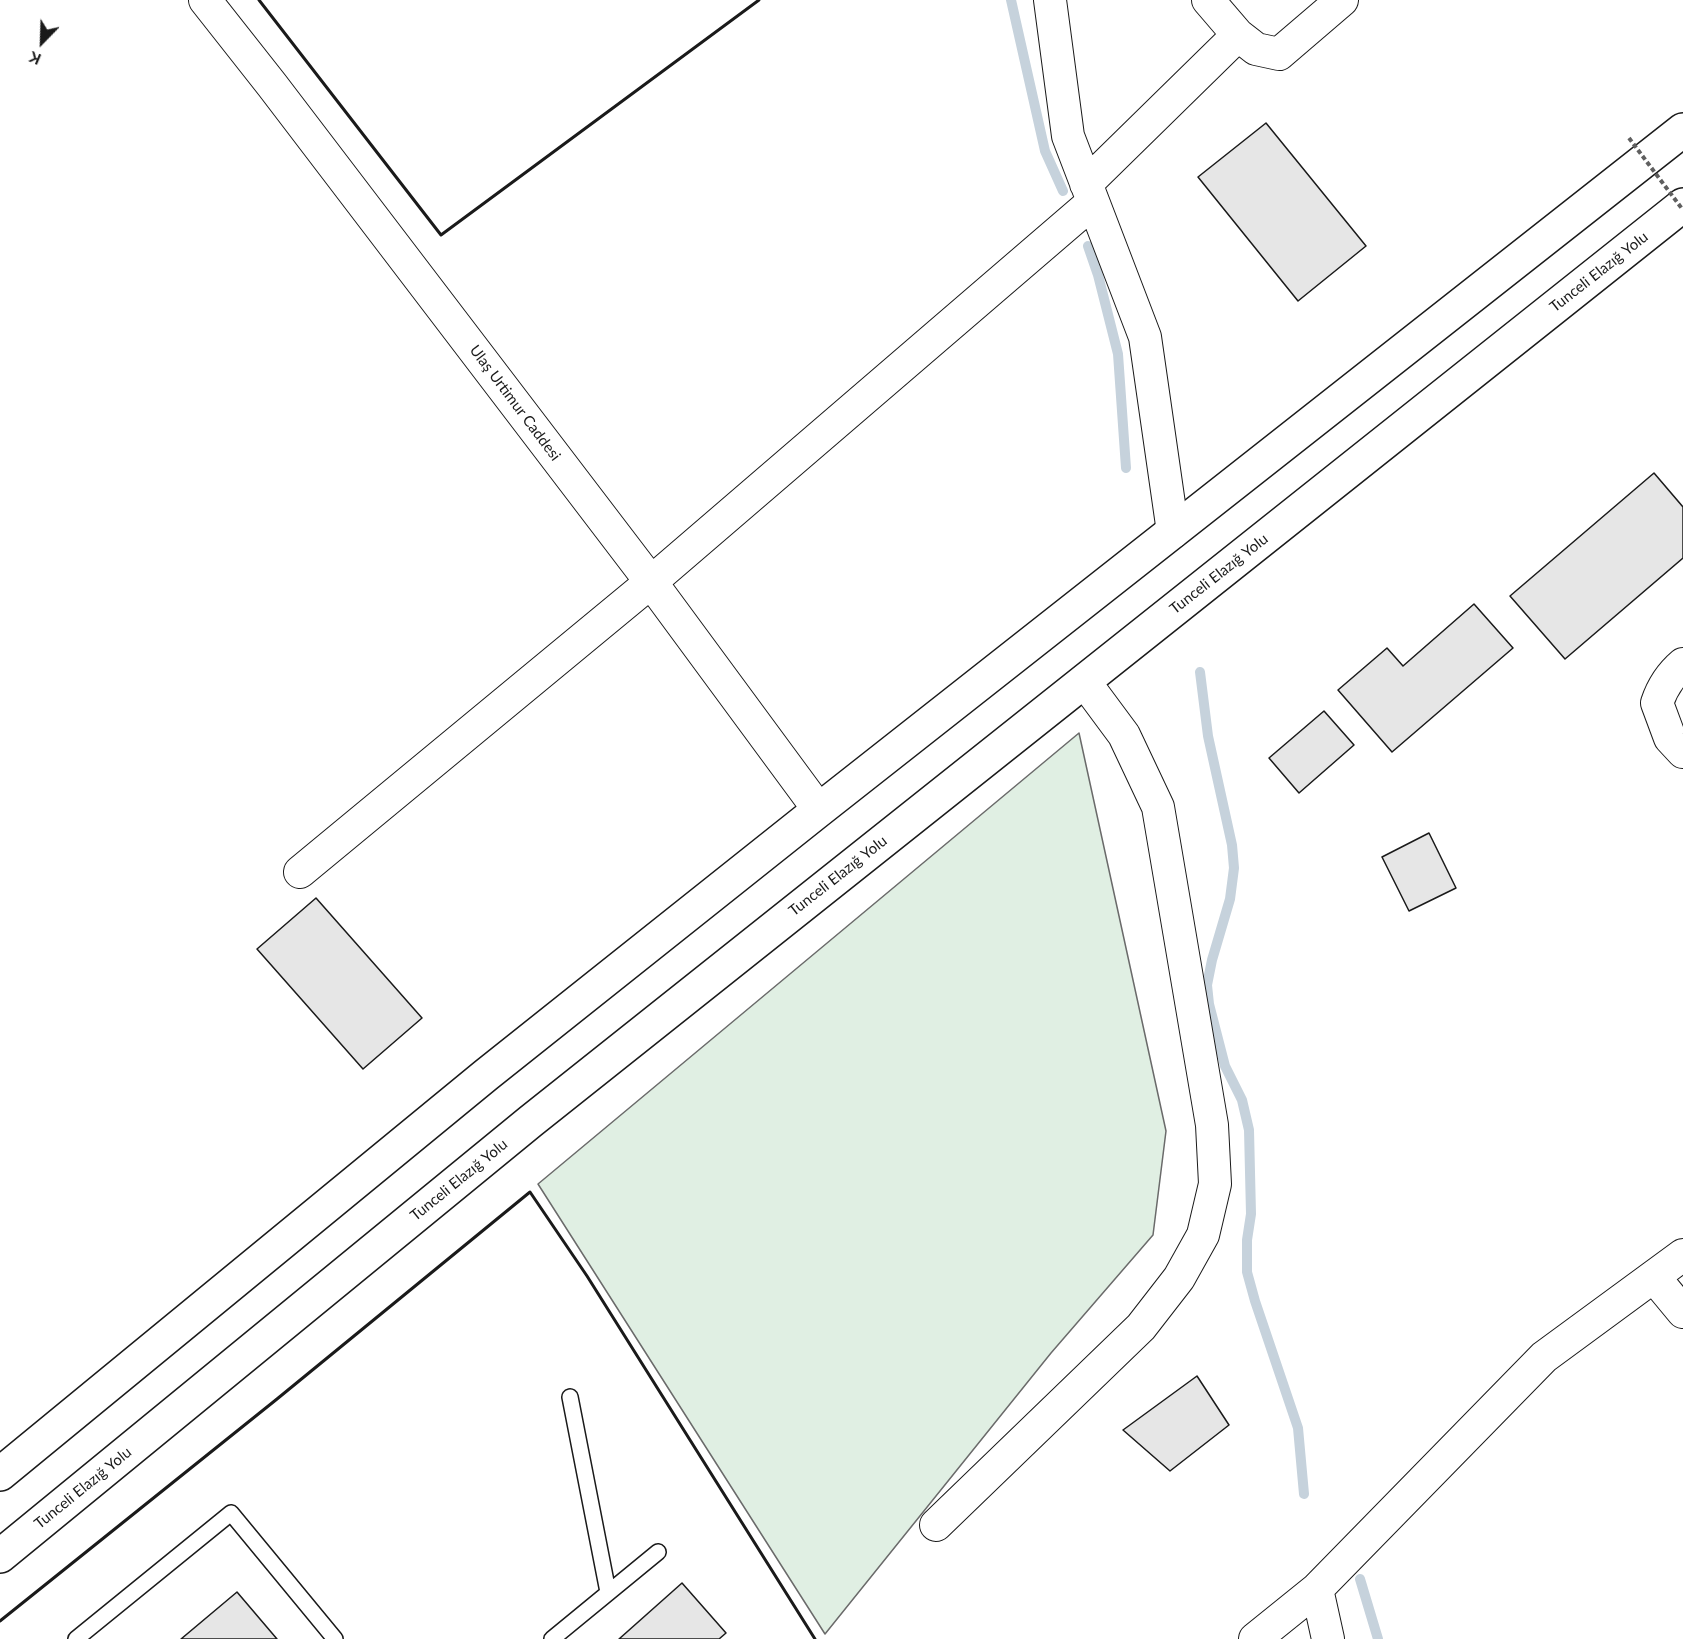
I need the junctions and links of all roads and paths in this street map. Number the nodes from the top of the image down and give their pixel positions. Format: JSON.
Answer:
{"nodes":[{"id":1,"x":205,"y":0,"type":"edge"},
{"id":2,"x":1050,"y":0,"type":"edge"},
{"id":3,"x":1208,"y":0,"type":"edge"},
{"id":4,"x":1342,"y":0,"type":"edge"},
{"id":5,"x":1238,"y":35,"type":"junction"},
{"id":6,"x":1683,"y":130,"type":"edge"},
{"id":7,"x":1629,"y":138,"type":"dead end"},
{"id":8,"x":1090,"y":193,"type":"junction"},
{"id":9,"x":1683,"y":208,"type":"edge"},
{"id":10,"x":1173,"y":532,"type":"junction"},
{"id":11,"x":651,"y":582,"type":"junction"},
{"id":12,"x":1683,"y":664,"type":"edge"},
{"id":13,"x":1084,"y":681,"type":"junction"},
{"id":14,"x":1683,"y":752,"type":"edge"},
{"id":15,"x":819,"y":810,"type":"junction"},
{"id":16,"x":300,"y":872,"type":"dead end"},
{"id":17,"x":1683,"y":1255,"type":"edge"},
{"id":18,"x":1654,"y":1276,"type":"junction"},
{"id":19,"x":1683,"y":1312,"type":"edge"},
{"id":20,"x":570,"y":1397,"type":"dead end"},
{"id":21,"x":0,"y":1474,"type":"edge"},
{"id":22,"x":936,"y":1525,"type":"dead end"},
{"id":23,"x":658,"y":1552,"type":"dead end"},
{"id":24,"x":0,"y":1556,"type":"edge"},
{"id":25,"x":1317,"y":1589,"type":"junction"},
{"id":26,"x":608,"y":1592,"type":"junction"},
{"id":27,"x":76,"y":1639,"type":"edge"},
{"id":28,"x":335,"y":1639,"type":"edge"},
{"id":29,"x":552,"y":1639,"type":"edge"},
{"id":30,"x":1255,"y":1639,"type":"edge"},
{"id":31,"x":1328,"y":1639,"type":"edge"}],
"edges":[{"from":1,"to":11,"type":"street","name":"Ulaş Urtimur Caddesi"},
{"from":2,"to":8,"type":"street"},
{"from":3,"to":5,"type":"street"},
{"from":4,"to":5,"type":"street"},
{"from":5,"to":8,"type":"street"},
{"from":6,"to":10,"type":"main road"},
{"from":7,"to":9,"type":"path","bridge":true},
{"from":8,"to":10,"type":"street"},
{"from":8,"to":11,"type":"street"},
{"from":9,"to":13,"type":"main road","name":"Tunceli Elazığ Yolu"},
{"from":10,"to":15,"type":"main road"},
{"from":11,"to":15,"type":"street","name":"Ulaş Urtimur Caddesi"},
{"from":11,"to":16,"type":"street"},
{"from":12,"to":14,"type":"street"},
{"from":13,"to":22,"type":"street"},
{"from":13,"to":24,"type":"main road","name":"Tunceli Elazığ Yolu"},
{"from":15,"to":21,"type":"main road"},
{"from":17,"to":18,"type":"street"},
{"from":18,"to":19,"type":"street"},
{"from":18,"to":25,"type":"street"},
{"from":20,"to":26,"type":"lane"},
{"from":23,"to":26,"type":"lane"},
{"from":25,"to":30,"type":"street"},
{"from":25,"to":31,"type":"street"},
{"from":26,"to":29,"type":"lane"},
{"from":27,"to":28,"type":"lane"}]}
